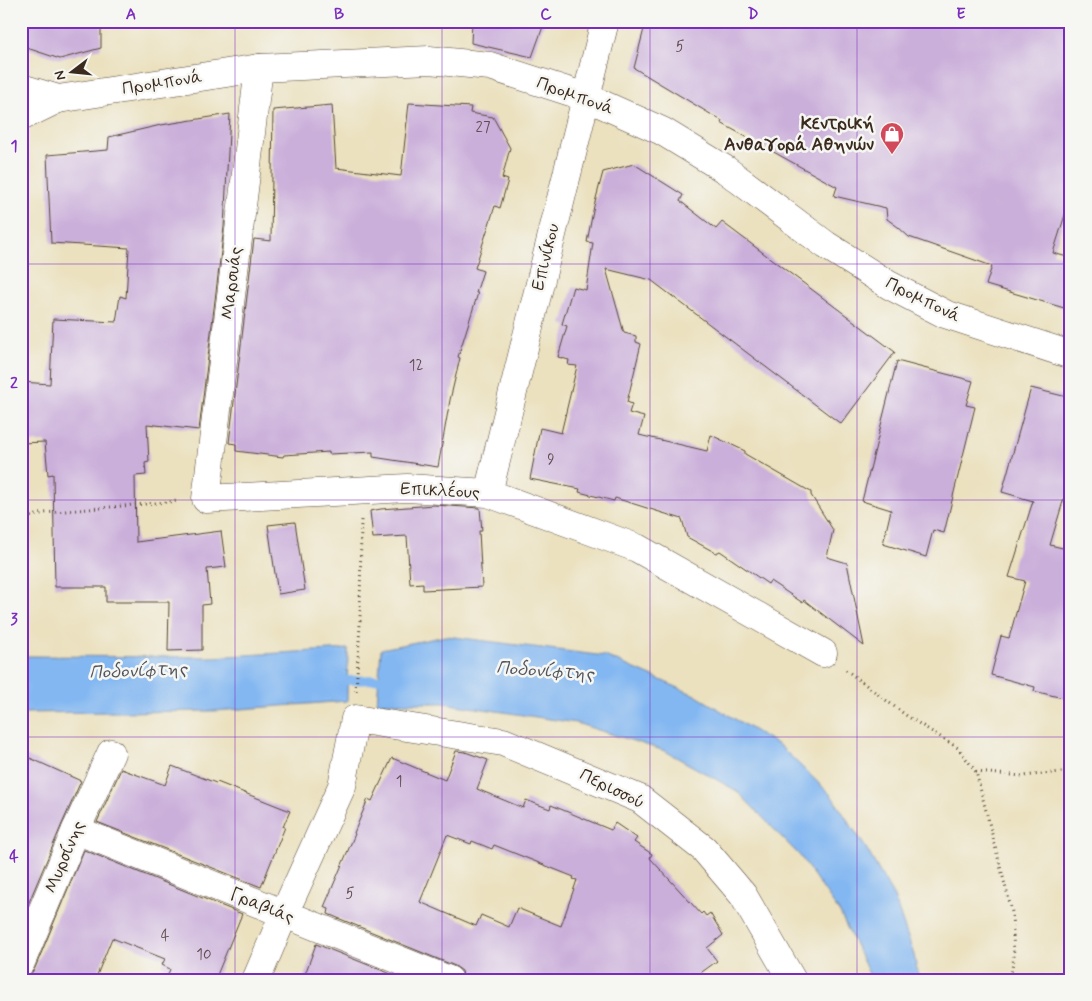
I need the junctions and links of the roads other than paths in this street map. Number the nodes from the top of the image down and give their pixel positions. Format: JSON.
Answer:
{"nodes":[{"id":1,"x":605,"y":21,"type":"edge"},
{"id":2,"x":259,"y":68,"type":"junction"},
{"id":3,"x":21,"y":88,"type":"edge"},
{"id":4,"x":586,"y":97,"type":"junction"},
{"id":5,"x":58,"y":99,"type":"junction"},
{"id":6,"x":21,"y":117,"type":"edge"},
{"id":7,"x":1071,"y":355,"type":"edge"},
{"id":8,"x":488,"y":493,"type":"junction"},
{"id":9,"x":206,"y":499,"type":"joint"},
{"id":10,"x":823,"y":653,"type":"road end"},
{"id":11,"x":111,"y":753,"type":"dead end"},
{"id":12,"x":76,"y":830,"type":"junction"},
{"id":13,"x":284,"y":914,"type":"junction"},
{"id":14,"x":21,"y":962,"type":"edge"},
{"id":15,"x":256,"y":980,"type":"edge"},
{"id":16,"x":449,"y":980,"type":"edge"},
{"id":17,"x":792,"y":980,"type":"edge"}],
"edges":[{"from":1,"to":4,"type":"street","name":"Επινίκου"},
{"from":2,"to":4,"type":"street","name":"Προμπονά"},
{"from":2,"to":5,"type":"street","name":"Προμπονά"},
{"from":2,"to":9,"type":"street","name":"Μαρσυάς"},
{"from":3,"to":5,"type":"street","name":"Προμπονά"},
{"from":4,"to":7,"type":"street","name":"Προμπονά"},
{"from":4,"to":8,"type":"street","name":"Επινίκου"},
{"from":5,"to":6,"type":"street"},
{"from":8,"to":9,"type":"street","name":"Επικλέους"},
{"from":8,"to":10,"type":"street","name":"Επικλέους"},
{"from":11,"to":12,"type":"street","name":"Μυρσίνης"},
{"from":12,"to":13,"type":"street","name":"Γραβιάς"},
{"from":12,"to":14,"type":"street","name":"Μυρσίνης"},
{"from":13,"to":15,"type":"street"},
{"from":13,"to":16,"type":"street","name":"Γραβιάς"},
{"from":13,"to":17,"type":"street","name":"Περισσού"}]}
